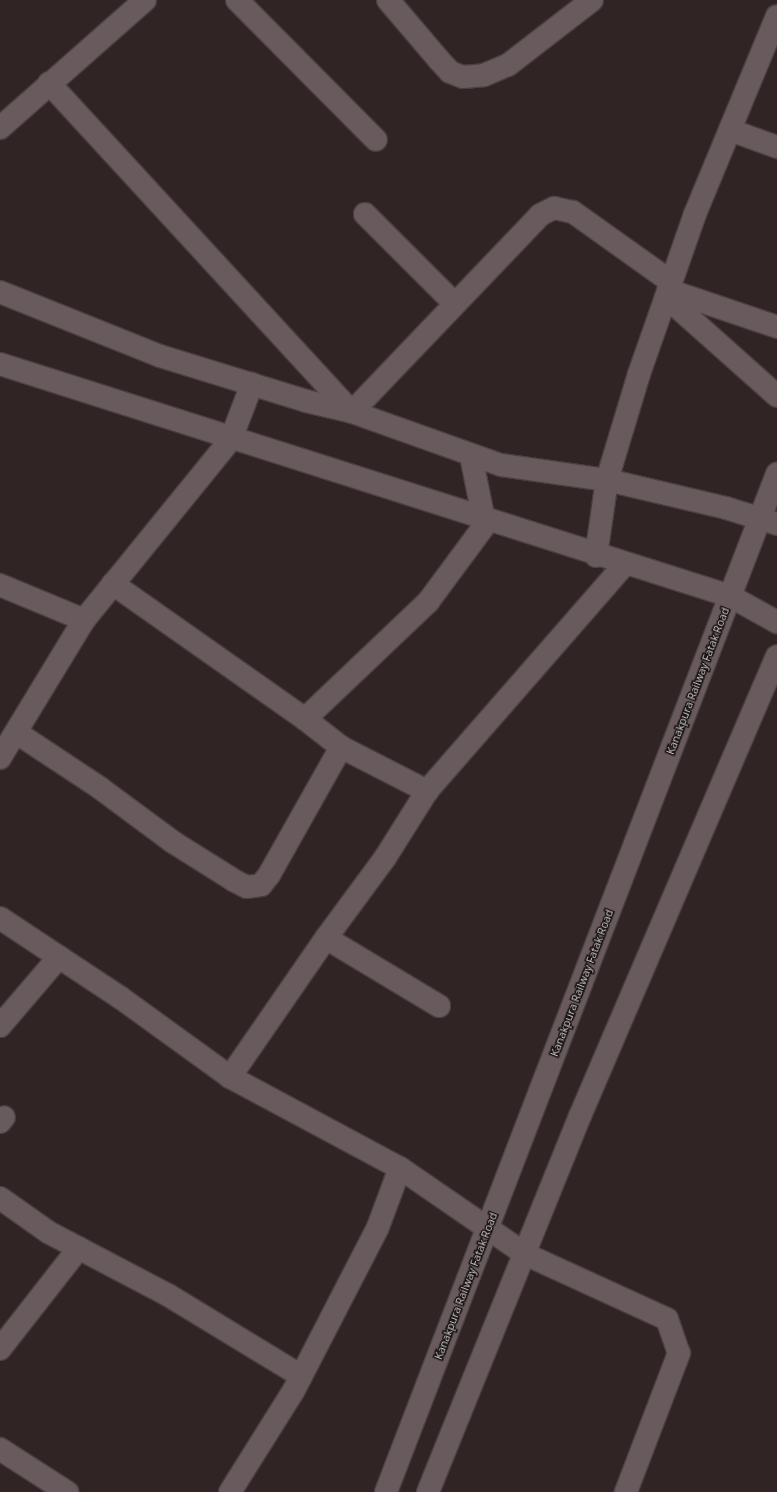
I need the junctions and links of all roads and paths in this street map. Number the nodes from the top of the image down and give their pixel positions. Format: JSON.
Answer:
{"nodes":[{"id":1,"x":145,"y":0,"type":"edge"},
{"id":2,"x":237,"y":0,"type":"edge"},
{"id":3,"x":388,"y":0,"type":"edge"},
{"id":4,"x":592,"y":0,"type":"edge"},
{"id":5,"x":777,"y":16,"type":"edge"},
{"id":6,"x":49,"y":83,"type":"junction"},
{"id":7,"x":0,"y":128,"type":"edge"},
{"id":8,"x":730,"y":130,"type":"junction"},
{"id":9,"x":376,"y":140,"type":"dead end"},
{"id":10,"x":777,"y":147,"type":"edge"},
{"id":11,"x":365,"y":214,"type":"dead end"},
{"id":12,"x":668,"y":290,"type":"junction"},
{"id":13,"x":0,"y":292,"type":"edge"},
{"id":14,"x":455,"y":304,"type":"junction"},
{"id":15,"x":777,"y":327,"type":"edge"},
{"id":16,"x":0,"y":364,"type":"edge"},
{"id":17,"x":252,"y":384,"type":"junction"},
{"id":18,"x":777,"y":396,"type":"edge"},
{"id":19,"x":352,"y":412,"type":"junction"},
{"id":20,"x":231,"y":439,"type":"junction"},
{"id":21,"x":471,"y":456,"type":"junction"},
{"id":22,"x":777,"y":474,"type":"edge"},
{"id":23,"x":607,"y":480,"type":"junction"},
{"id":24,"x":483,"y":518,"type":"junction"},
{"id":25,"x":768,"y":521,"type":"edge"},
{"id":26,"x":596,"y":556,"type":"junction"},
{"id":27,"x":624,"y":565,"type":"junction"},
{"id":28,"x":113,"y":584,"type":"junction"},
{"id":29,"x":0,"y":585,"type":"edge"},
{"id":30,"x":730,"y":596,"type":"junction"},
{"id":31,"x":84,"y":620,"type":"junction"},
{"id":32,"x":777,"y":622,"type":"edge"},
{"id":33,"x":777,"y":656,"type":"edge"},
{"id":34,"x":305,"y":719,"type":"junction"},
{"id":35,"x":17,"y":733,"type":"junction"},
{"id":36,"x":341,"y":747,"type":"junction"},
{"id":37,"x":0,"y":758,"type":"edge"},
{"id":38,"x":427,"y":791,"type":"junction"},
{"id":39,"x":0,"y":918,"type":"edge"},
{"id":40,"x":326,"y":938,"type":"junction"},
{"id":41,"x":59,"y":957,"type":"junction"},
{"id":42,"x":439,"y":1006,"type":"dead end"},
{"id":43,"x":0,"y":1026,"type":"edge"},
{"id":44,"x":230,"y":1077,"type":"junction"},
{"id":45,"x":400,"y":1168,"type":"junction"},
{"id":46,"x":0,"y":1198,"type":"edge"},
{"id":47,"x":487,"y":1230,"type":"junction"},
{"id":48,"x":79,"y":1248,"type":"junction"},
{"id":49,"x":525,"y":1254,"type":"junction"},
{"id":50,"x":0,"y":1349,"type":"edge"},
{"id":51,"x":301,"y":1376,"type":"junction"},
{"id":52,"x":0,"y":1449,"type":"edge"},
{"id":53,"x":67,"y":1492,"type":"edge"},
{"id":54,"x":230,"y":1492,"type":"edge"},
{"id":55,"x":386,"y":1492,"type":"edge"},
{"id":56,"x":428,"y":1492,"type":"edge"},
{"id":57,"x":626,"y":1492,"type":"edge"}],
"edges":[{"from":1,"to":6,"type":"street"},
{"from":2,"to":9,"type":"street"},
{"from":3,"to":4,"type":"street"},
{"from":5,"to":8,"type":"street"},
{"from":6,"to":7,"type":"street"},
{"from":6,"to":19,"type":"street"},
{"from":8,"to":10,"type":"street"},
{"from":8,"to":12,"type":"street"},
{"from":11,"to":14,"type":"street"},
{"from":12,"to":14,"type":"street"},
{"from":12,"to":15,"type":"street"},
{"from":12,"to":18,"type":"street"},
{"from":12,"to":23,"type":"street"},
{"from":13,"to":17,"type":"street"},
{"from":14,"to":19,"type":"street"},
{"from":16,"to":20,"type":"street"},
{"from":17,"to":19,"type":"street"},
{"from":17,"to":20,"type":"street"},
{"from":19,"to":21,"type":"street"},
{"from":20,"to":24,"type":"street"},
{"from":20,"to":28,"type":"street"},
{"from":21,"to":23,"type":"street"},
{"from":21,"to":24,"type":"street"},
{"from":22,"to":25,"type":"street","name":"Kanakpura Railway Fatak Road"},
{"from":23,"to":25,"type":"street"},
{"from":23,"to":26,"type":"street"},
{"from":24,"to":26,"type":"street"},
{"from":24,"to":34,"type":"street"},
{"from":25,"to":30,"type":"street","name":"Kanakpura Railway Fatak Road"},
{"from":26,"to":27,"type":"street"},
{"from":27,"to":30,"type":"street"},
{"from":27,"to":38,"type":"street"},
{"from":28,"to":31,"type":"street"},
{"from":28,"to":34,"type":"street"},
{"from":29,"to":31,"type":"street"},
{"from":30,"to":32,"type":"street"},
{"from":30,"to":47,"type":"street","name":"Kanakpura Railway Fatak Road"},
{"from":31,"to":35,"type":"street"},
{"from":33,"to":49,"type":"street"},
{"from":34,"to":36,"type":"street"},
{"from":35,"to":36,"type":"street"},
{"from":35,"to":37,"type":"street"},
{"from":36,"to":38,"type":"street"},
{"from":38,"to":40,"type":"street"},
{"from":39,"to":41,"type":"street"},
{"from":40,"to":42,"type":"street"},
{"from":40,"to":44,"type":"street"},
{"from":41,"to":43,"type":"street"},
{"from":41,"to":44,"type":"street"},
{"from":44,"to":45,"type":"street"},
{"from":45,"to":47,"type":"street"},
{"from":45,"to":51,"type":"street"},
{"from":46,"to":48,"type":"street"},
{"from":47,"to":49,"type":"street"},
{"from":47,"to":55,"type":"street","name":"Kanakpura Railway Fatak Road"},
{"from":48,"to":50,"type":"street"},
{"from":48,"to":51,"type":"street"},
{"from":49,"to":56,"type":"street"},
{"from":49,"to":57,"type":"street"},
{"from":51,"to":54,"type":"street"},
{"from":52,"to":53,"type":"street"}]}
